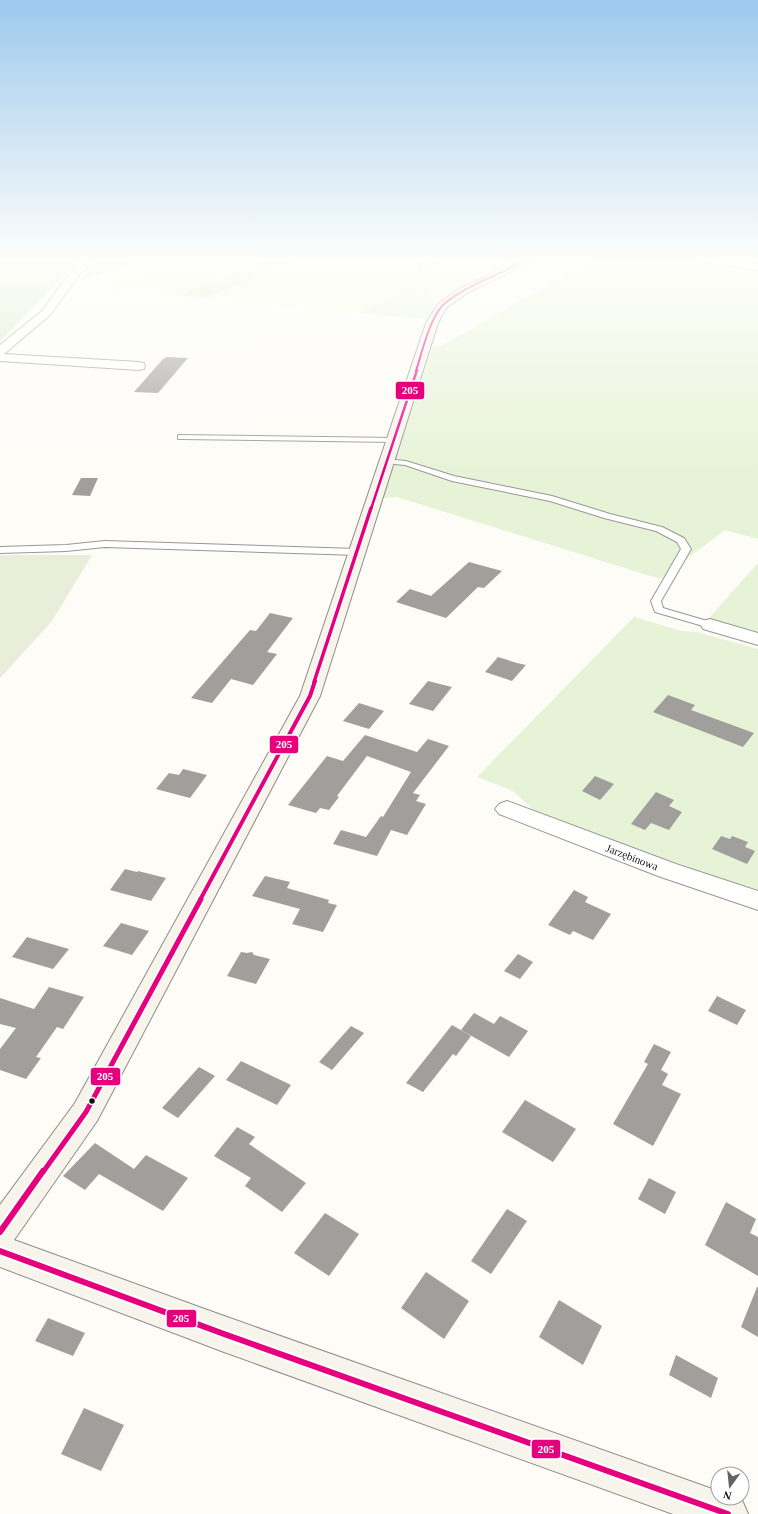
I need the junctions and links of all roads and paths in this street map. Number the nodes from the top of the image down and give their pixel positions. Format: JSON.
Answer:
{"nodes":[{"id":1,"x":25,"y":331,"type":"edge"},
{"id":2,"x":430,"y":331,"type":"edge"},
{"id":3,"x":0,"y":351,"type":"edge"},
{"id":4,"x":0,"y":357,"type":"edge"},
{"id":5,"x":139,"y":366,"type":"dead end"},
{"id":6,"x":181,"y":437,"type":"dead end"},
{"id":7,"x":394,"y":440,"type":"junction"},
{"id":8,"x":387,"y":461,"type":"junction"},
{"id":9,"x":0,"y":550,"type":"edge"},
{"id":10,"x":358,"y":552,"type":"junction"},
{"id":11,"x":710,"y":625,"type":"joint"},
{"id":12,"x":758,"y":639,"type":"edge"},
{"id":13,"x":507,"y":809,"type":"dead end"},
{"id":14,"x":758,"y":901,"type":"edge"},
{"id":15,"x":0,"y":1232,"type":"edge"},
{"id":16,"x":0,"y":1251,"type":"edge"},
{"id":17,"x":728,"y":1514,"type":"edge"}],
"edges":[{"from":1,"to":3,"type":"street"},
{"from":2,"to":7,"type":"street"},
{"from":4,"to":5,"type":"street"},
{"from":6,"to":7,"type":"lane"},
{"from":7,"to":8,"type":"street"},
{"from":8,"to":10,"type":"street"},
{"from":8,"to":11,"type":"lane"},
{"from":9,"to":10,"type":"lane"},
{"from":10,"to":15,"type":"street"},
{"from":11,"to":12,"type":"street"},
{"from":13,"to":14,"type":"street","name":"Jarzębinowa"},
{"from":16,"to":17,"type":"street"}]}
